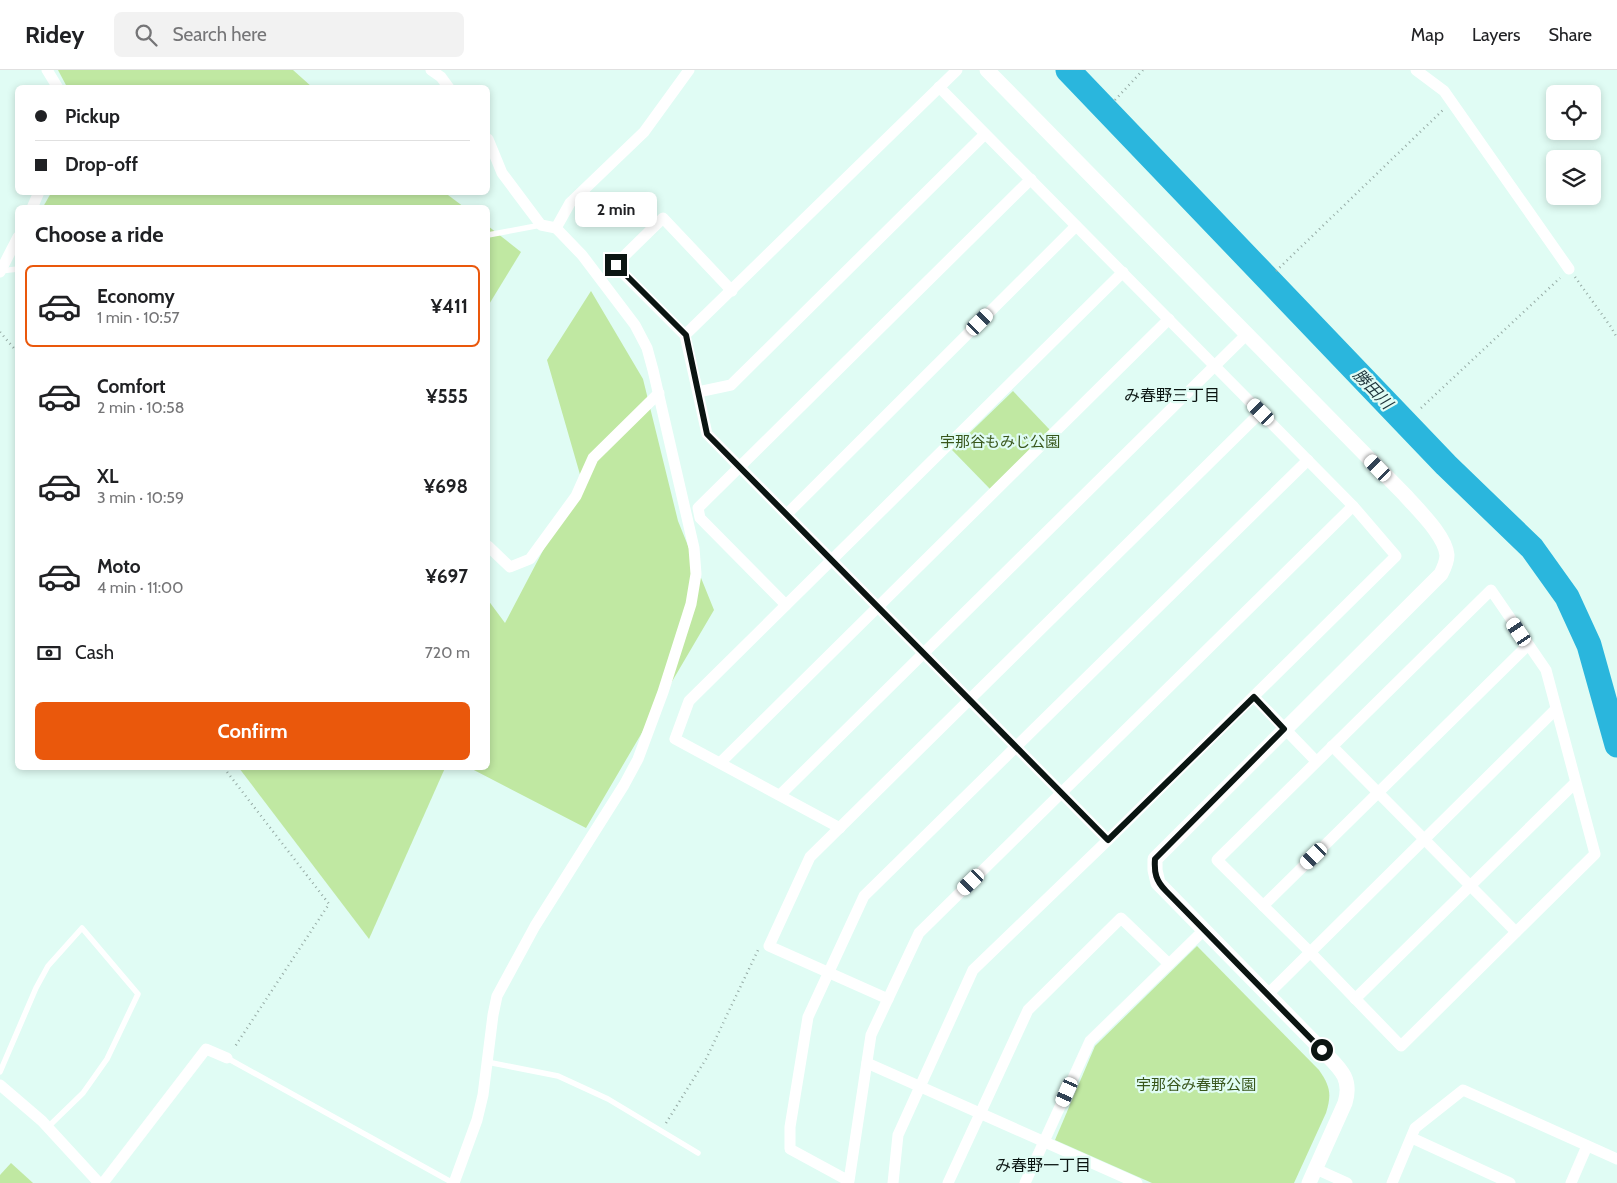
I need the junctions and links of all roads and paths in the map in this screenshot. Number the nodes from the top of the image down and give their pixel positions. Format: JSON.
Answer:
{"nodes":[{"id":1,"x":48,"y":70,"type":"edge"},
{"id":2,"x":431,"y":70,"type":"edge"},
{"id":3,"x":689,"y":70,"type":"edge"},
{"id":4,"x":957,"y":70,"type":"edge"},
{"id":5,"x":988,"y":70,"type":"edge"},
{"id":6,"x":1143,"y":70,"type":"edge"},
{"id":7,"x":1416,"y":70,"type":"edge"},
{"id":8,"x":56,"y":85,"type":"edge"},
{"id":9,"x":447,"y":85,"type":"edge"},
{"id":10,"x":939,"y":87,"type":"junction"},
{"id":11,"x":1115,"y":100,"type":"dead end"},
{"id":12,"x":1452,"y":102,"type":"junction"},
{"id":13,"x":985,"y":134,"type":"junction"},
{"id":14,"x":490,"y":144,"type":"edge"},
{"id":15,"x":1031,"y":179,"type":"junction"},
{"id":16,"x":541,"y":226,"type":"junction"},
{"id":17,"x":1076,"y":226,"type":"junction"},
{"id":18,"x":556,"y":228,"type":"junction"},
{"id":19,"x":490,"y":235,"type":"edge"},
{"id":20,"x":15,"y":243,"type":"edge"},
{"id":21,"x":15,"y":269,"type":"edge"},
{"id":22,"x":1569,"y":269,"type":"junction"},
{"id":23,"x":0,"y":271,"type":"edge"},
{"id":24,"x":1276,"y":271,"type":"dead end"},
{"id":25,"x":1123,"y":272,"type":"junction"},
{"id":26,"x":732,"y":291,"type":"junction"},
{"id":27,"x":1169,"y":319,"type":"junction"},
{"id":28,"x":0,"y":332,"type":"edge"},
{"id":29,"x":1247,"y":334,"type":"junction"},
{"id":30,"x":686,"y":335,"type":"junction"},
{"id":31,"x":1617,"y":338,"type":"edge"},
{"id":32,"x":15,"y":350,"type":"edge"},
{"id":33,"x":1215,"y":366,"type":"junction"},
{"id":34,"x":698,"y":392,"type":"junction"},
{"id":35,"x":659,"y":393,"type":"junction"},
{"id":36,"x":1421,"y":408,"type":"dead end"},
{"id":37,"x":1261,"y":412,"type":"junction"},
{"id":38,"x":1308,"y":460,"type":"junction"},
{"id":39,"x":740,"y":467,"type":"junction"},
{"id":40,"x":1353,"y":506,"type":"junction"},
{"id":41,"x":787,"y":514,"type":"junction"},
{"id":42,"x":490,"y":548,"type":"edge"},
{"id":43,"x":833,"y":560,"type":"junction"},
{"id":44,"x":786,"y":606,"type":"junction"},
{"id":45,"x":878,"y":607,"type":"junction"},
{"id":46,"x":1528,"y":645,"type":"junction"},
{"id":47,"x":924,"y":653,"type":"junction"},
{"id":48,"x":1254,"y":697,"type":"junction"},
{"id":49,"x":970,"y":699,"type":"junction"},
{"id":50,"x":1556,"y":709,"type":"junction"},
{"id":51,"x":1284,"y":729,"type":"junction"},
{"id":52,"x":1016,"y":746,"type":"junction"},
{"id":53,"x":1332,"y":746,"type":"junction"},
{"id":54,"x":1316,"y":761,"type":"junction"},
{"id":55,"x":720,"y":763,"type":"junction"},
{"id":56,"x":226,"y":770,"type":"edge"},
{"id":57,"x":1575,"y":782,"type":"junction"},
{"id":58,"x":1062,"y":793,"type":"junction"},
{"id":59,"x":1378,"y":793,"type":"junction"},
{"id":60,"x":780,"y":795,"type":"junction"},
{"id":61,"x":840,"y":828,"type":"junction"},
{"id":62,"x":1108,"y":840,"type":"junction"},
{"id":63,"x":1424,"y":840,"type":"junction"},
{"id":64,"x":1470,"y":886,"type":"junction"},
{"id":65,"x":1263,"y":906,"type":"junction"},
{"id":66,"x":1204,"y":930,"type":"junction"},
{"id":67,"x":1516,"y":932,"type":"junction"},
{"id":68,"x":769,"y":946,"type":"junction"},
{"id":69,"x":1310,"y":952,"type":"junction"},
{"id":70,"x":1169,"y":964,"type":"junction"},
{"id":71,"x":829,"y":972,"type":"junction"},
{"id":72,"x":1267,"y":995,"type":"junction"},
{"id":73,"x":888,"y":999,"type":"junction"},
{"id":74,"x":1355,"y":999,"type":"junction"},
{"id":75,"x":227,"y":1058,"type":"junction"},
{"id":76,"x":487,"y":1062,"type":"junction"},
{"id":77,"x":867,"y":1063,"type":"junction"},
{"id":78,"x":0,"y":1072,"type":"edge"},
{"id":79,"x":0,"y":1085,"type":"edge"},
{"id":80,"x":921,"y":1086,"type":"junction"},
{"id":81,"x":980,"y":1114,"type":"junction"},
{"id":82,"x":48,"y":1127,"type":"junction"},
{"id":83,"x":661,"y":1131,"type":"junction"},
{"id":84,"x":1412,"y":1138,"type":"junction"},
{"id":85,"x":1044,"y":1142,"type":"junction"},
{"id":86,"x":1588,"y":1146,"type":"junction"},
{"id":87,"x":698,"y":1153,"type":"dead end"},
{"id":88,"x":1617,"y":1159,"type":"edge"},
{"id":89,"x":1313,"y":1176,"type":"edge"},
{"id":90,"x":1110,"y":1178,"type":"edge"},
{"id":91,"x":99,"y":1183,"type":"edge"},
{"id":92,"x":103,"y":1183,"type":"edge"},
{"id":93,"x":453,"y":1183,"type":"edge"},
{"id":94,"x":894,"y":1183,"type":"edge"},
{"id":95,"x":948,"y":1183,"type":"edge"},
{"id":96,"x":1025,"y":1183,"type":"edge"},
{"id":97,"x":1137,"y":1183,"type":"edge"},
{"id":98,"x":1347,"y":1183,"type":"edge"},
{"id":99,"x":1392,"y":1183,"type":"edge"},
{"id":100,"x":1510,"y":1183,"type":"edge"},
{"id":101,"x":1571,"y":1183,"type":"edge"}],
"edges":[{"from":1,"to":8,"type":"street"},
{"from":2,"to":9,"type":"street"},
{"from":3,"to":18,"type":"street"},
{"from":4,"to":10,"type":"street"},
{"from":5,"to":29,"type":"street"},
{"from":6,"to":11,"type":"path"},
{"from":7,"to":12,"type":"street"},
{"from":10,"to":13,"type":"street"},
{"from":10,"to":26,"type":"street"},
{"from":12,"to":22,"type":"street"},
{"from":12,"to":24,"type":"path"},
{"from":13,"to":15,"type":"street"},
{"from":13,"to":34,"type":"street"},
{"from":14,"to":16,"type":"street"},
{"from":15,"to":17,"type":"street"},
{"from":15,"to":39,"type":"street"},
{"from":16,"to":18,"type":"street"},
{"from":16,"to":19,"type":"lane"},
{"from":17,"to":25,"type":"street"},
{"from":17,"to":41,"type":"street"},
{"from":18,"to":35,"type":"street"},
{"from":20,"to":23,"type":"street"},
{"from":21,"to":23,"type":"lane"},
{"from":22,"to":31,"type":"path"},
{"from":22,"to":36,"type":"path"},
{"from":25,"to":27,"type":"street"},
{"from":25,"to":43,"type":"street"},
{"from":26,"to":30,"type":"street"},
{"from":26,"to":30,"type":"street"},
{"from":27,"to":33,"type":"street"},
{"from":27,"to":45,"type":"street"},
{"from":28,"to":32,"type":"path"},
{"from":29,"to":33,"type":"street"},
{"from":29,"to":51,"type":"street"},
{"from":30,"to":34,"type":"street"},
{"from":33,"to":37,"type":"street"},
{"from":33,"to":47,"type":"street"},
{"from":34,"to":39,"type":"street"},
{"from":35,"to":42,"type":"street"},
{"from":35,"to":76,"type":"street"},
{"from":37,"to":38,"type":"street"},
{"from":37,"to":49,"type":"street"},
{"from":38,"to":40,"type":"street"},
{"from":38,"to":52,"type":"street"},
{"from":39,"to":41,"type":"street"},
{"from":39,"to":44,"type":"street"},
{"from":40,"to":48,"type":"street"},
{"from":40,"to":58,"type":"street"},
{"from":41,"to":43,"type":"street"},
{"from":43,"to":44,"type":"street"},
{"from":43,"to":45,"type":"street"},
{"from":44,"to":55,"type":"street"},
{"from":45,"to":47,"type":"street"},
{"from":45,"to":55,"type":"street"},
{"from":46,"to":50,"type":"street"},
{"from":46,"to":53,"type":"street"},
{"from":46,"to":59,"type":"street"},
{"from":47,"to":49,"type":"street"},
{"from":47,"to":60,"type":"street"},
{"from":48,"to":51,"type":"street"},
{"from":48,"to":62,"type":"street"},
{"from":49,"to":52,"type":"street"},
{"from":49,"to":61,"type":"street"},
{"from":50,"to":57,"type":"street"},
{"from":50,"to":63,"type":"street"},
{"from":51,"to":54,"type":"street"},
{"from":51,"to":66,"type":"street"},
{"from":52,"to":58,"type":"street"},
{"from":52,"to":71,"type":"street"},
{"from":53,"to":54,"type":"street"},
{"from":53,"to":59,"type":"street"},
{"from":54,"to":65,"type":"street"},
{"from":55,"to":60,"type":"street"},
{"from":56,"to":75,"type":"path"},
{"from":57,"to":64,"type":"street"},
{"from":57,"to":67,"type":"street"},
{"from":58,"to":62,"type":"street"},
{"from":58,"to":73,"type":"street"},
{"from":59,"to":63,"type":"street"},
{"from":59,"to":65,"type":"street"},
{"from":60,"to":61,"type":"street"},
{"from":61,"to":68,"type":"street"},
{"from":62,"to":80,"type":"street"},
{"from":63,"to":64,"type":"street"},
{"from":63,"to":69,"type":"street"},
{"from":64,"to":67,"type":"street"},
{"from":64,"to":74,"type":"street"},
{"from":65,"to":69,"type":"street"},
{"from":66,"to":70,"type":"street"},
{"from":66,"to":72,"type":"street"},
{"from":67,"to":74,"type":"street"},
{"from":68,"to":71,"type":"street"},
{"from":68,"to":83,"type":"path"},
{"from":69,"to":72,"type":"street"},
{"from":69,"to":74,"type":"street"},
{"from":70,"to":81,"type":"street"},
{"from":70,"to":85,"type":"street"},
{"from":71,"to":73,"type":"street"},
{"from":71,"to":77,"type":"street"},
{"from":72,"to":89,"type":"street"},
{"from":73,"to":77,"type":"street"},
{"from":75,"to":92,"type":"street"},
{"from":75,"to":93,"type":"lane"},
{"from":76,"to":83,"type":"lane"},
{"from":76,"to":93,"type":"street"},
{"from":77,"to":80,"type":"street"},
{"from":78,"to":82,"type":"lane"},
{"from":79,"to":82,"type":"street"},
{"from":80,"to":81,"type":"street"},
{"from":80,"to":94,"type":"street"},
{"from":81,"to":85,"type":"street"},
{"from":81,"to":95,"type":"street"},
{"from":82,"to":91,"type":"street"},
{"from":83,"to":87,"type":"lane"},
{"from":84,"to":86,"type":"street"},
{"from":84,"to":99,"type":"street"},
{"from":84,"to":100,"type":"street"},
{"from":85,"to":90,"type":"street"},
{"from":85,"to":96,"type":"street"},
{"from":86,"to":88,"type":"street"},
{"from":86,"to":101,"type":"street"},
{"from":89,"to":98,"type":"street"},
{"from":90,"to":97,"type":"street"}]}
